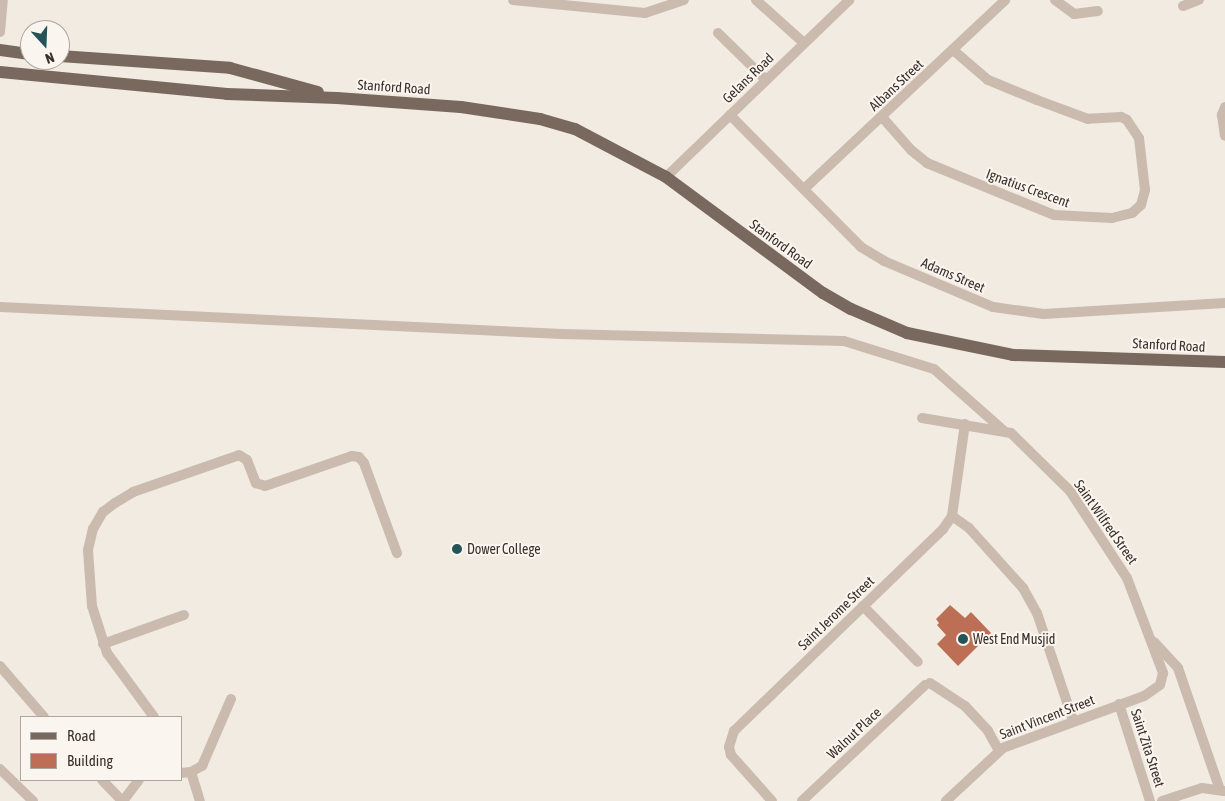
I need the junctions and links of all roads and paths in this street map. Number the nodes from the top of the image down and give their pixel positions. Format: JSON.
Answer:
{"nodes":[{"id":1,"x":3,"y":0,"type":"edge"},
{"id":2,"x":513,"y":0,"type":"edge"},
{"id":3,"x":684,"y":0,"type":"edge"},
{"id":4,"x":756,"y":0,"type":"edge"},
{"id":5,"x":849,"y":0,"type":"edge"},
{"id":6,"x":1005,"y":0,"type":"edge"},
{"id":7,"x":1055,"y":0,"type":"edge"},
{"id":8,"x":1199,"y":0,"type":"edge"},
{"id":9,"x":1183,"y":6,"type":"dead end"},
{"id":10,"x":1098,"y":11,"type":"dead end"},
{"id":11,"x":0,"y":32,"type":"edge"},
{"id":12,"x":718,"y":33,"type":"dead end"},
{"id":13,"x":804,"y":43,"type":"junction"},
{"id":14,"x":0,"y":50,"type":"edge"},
{"id":15,"x":954,"y":50,"type":"junction"},
{"id":16,"x":20,"y":53,"type":"edge"},
{"id":17,"x":70,"y":57,"type":"edge"},
{"id":18,"x":0,"y":72,"type":"edge"},
{"id":19,"x":766,"y":80,"type":"junction"},
{"id":20,"x":337,"y":98,"type":"junction"},
{"id":21,"x":1225,"y":107,"type":"edge"},
{"id":22,"x":730,"y":115,"type":"junction"},
{"id":23,"x":882,"y":117,"type":"junction"},
{"id":24,"x":1225,"y":136,"type":"edge"},
{"id":25,"x":666,"y":177,"type":"junction"},
{"id":26,"x":804,"y":189,"type":"junction"},
{"id":27,"x":1225,"y":303,"type":"edge"},
{"id":28,"x":0,"y":307,"type":"edge"},
{"id":29,"x":1225,"y":362,"type":"edge"},
{"id":30,"x":922,"y":418,"type":"dead end"},
{"id":31,"x":965,"y":424,"type":"junction"},
{"id":32,"x":1003,"y":430,"type":"junction"},
{"id":33,"x":952,"y":516,"type":"junction"},
{"id":34,"x":397,"y":553,"type":"dead end"},
{"id":35,"x":863,"y":606,"type":"junction"},
{"id":36,"x":184,"y":615,"type":"dead end"},
{"id":37,"x":1154,"y":642,"type":"junction"},
{"id":38,"x":103,"y":644,"type":"junction"},
{"id":39,"x":918,"y":662,"type":"dead end"},
{"id":40,"x":0,"y":666,"type":"edge"},
{"id":41,"x":3,"y":673,"type":"edge"},
{"id":42,"x":1163,"y":673,"type":"joint"},
{"id":43,"x":231,"y":699,"type":"dead end"},
{"id":44,"x":1120,"y":704,"type":"junction"},
{"id":45,"x":43,"y":716,"type":"edge"},
{"id":46,"x":153,"y":716,"type":"edge"},
{"id":47,"x":1073,"y":720,"type":"junction"},
{"id":48,"x":999,"y":751,"type":"junction"},
{"id":49,"x":0,"y":769,"type":"edge"},
{"id":50,"x":186,"y":773,"type":"edge"},
{"id":51,"x":103,"y":781,"type":"edge"},
{"id":52,"x":138,"y":781,"type":"edge"},
{"id":53,"x":1223,"y":790,"type":"edge"},
{"id":54,"x":34,"y":801,"type":"edge"},
{"id":55,"x":123,"y":801,"type":"edge"},
{"id":56,"x":200,"y":801,"type":"edge"},
{"id":57,"x":772,"y":801,"type":"edge"},
{"id":58,"x":802,"y":801,"type":"edge"},
{"id":59,"x":946,"y":801,"type":"edge"},
{"id":60,"x":1150,"y":801,"type":"edge"},
{"id":61,"x":1162,"y":801,"type":"edge"}],
"edges":[{"from":1,"to":11,"type":"street"},
{"from":2,"to":3,"type":"street"},
{"from":4,"to":13,"type":"street"},
{"from":5,"to":13,"type":"street","name":"Gelans Road"},
{"from":6,"to":15,"type":"street","name":"Albans Street"},
{"from":7,"to":10,"type":"street"},
{"from":8,"to":9,"type":"street"},
{"from":12,"to":19,"type":"street"},
{"from":13,"to":19,"type":"street","name":"Gelans Road"},
{"from":14,"to":16,"type":"main road"},
{"from":15,"to":23,"type":"street","name":"Albans Street"},
{"from":15,"to":23,"type":"street","name":"Ignatius Crescent"},
{"from":17,"to":20,"type":"main road","name":"Stanford Road"},
{"from":18,"to":20,"type":"main road","name":"Stanford Road"},
{"from":19,"to":22,"type":"street","name":"Gelans Road"},
{"from":20,"to":25,"type":"main road","name":"Stanford Road"},
{"from":21,"to":24,"type":"street"},
{"from":22,"to":25,"type":"street","name":"Gelans Road"},
{"from":22,"to":26,"type":"street","name":"Adams Street"},
{"from":23,"to":26,"type":"street","name":"Albans Street"},
{"from":25,"to":29,"type":"main road","name":"Stanford Road"},
{"from":26,"to":27,"type":"street","name":"Adams Street"},
{"from":28,"to":32,"type":"street"},
{"from":30,"to":31,"type":"street","name":"Saint Wilfred Street"},
{"from":31,"to":32,"type":"street","name":"Saint Wilfred Street"},
{"from":31,"to":33,"type":"street"},
{"from":32,"to":37,"type":"street","name":"Saint Wilfred Street"},
{"from":33,"to":35,"type":"street","name":"Saint Jerome Street"},
{"from":33,"to":47,"type":"street"},
{"from":34,"to":38,"type":"street"},
{"from":35,"to":39,"type":"street"},
{"from":35,"to":57,"type":"street","name":"Saint Jerome Street"},
{"from":36,"to":38,"type":"street"},
{"from":37,"to":42,"type":"street","name":"Saint Wilfred Street"},
{"from":37,"to":53,"type":"street"},
{"from":38,"to":46,"type":"street"},
{"from":40,"to":41,"type":"street"},
{"from":41,"to":45,"type":"street"},
{"from":42,"to":44,"type":"street","name":"Saint Vincent Street"},
{"from":43,"to":50,"type":"street"},
{"from":44,"to":47,"type":"street","name":"Saint Vincent Street"},
{"from":44,"to":60,"type":"street","name":"Saint Zita Street"},
{"from":47,"to":48,"type":"street","name":"Saint Vincent Street"},
{"from":48,"to":58,"type":"street","name":"Walnut Place"},
{"from":48,"to":59,"type":"street","name":"Saint Vincent Street"},
{"from":49,"to":54,"type":"street"},
{"from":50,"to":56,"type":"street"},
{"from":51,"to":55,"type":"street"},
{"from":52,"to":55,"type":"street"},
{"from":53,"to":61,"type":"street"}]}
